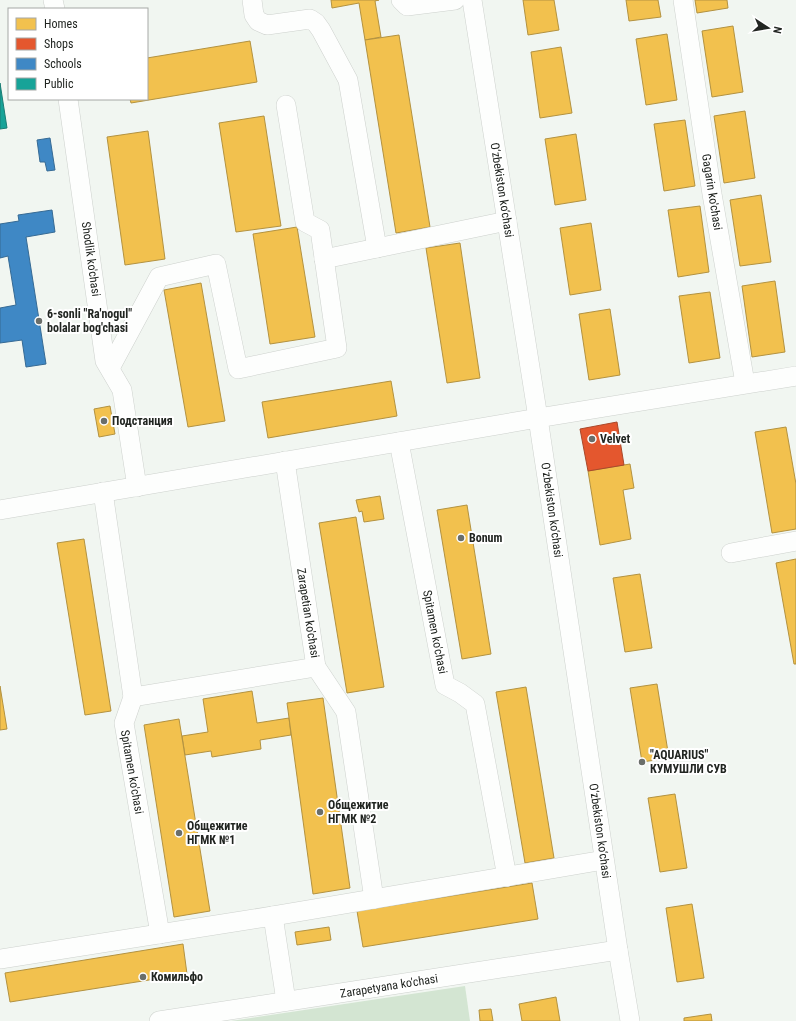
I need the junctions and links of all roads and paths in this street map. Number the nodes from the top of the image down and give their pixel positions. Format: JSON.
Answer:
{"nodes":[{"id":1,"x":252,"y":0,"type":"edge"},
{"id":2,"x":401,"y":0,"type":"edge"},
{"id":3,"x":455,"y":0,"type":"edge"},
{"id":4,"x":472,"y":0,"type":"edge"},
{"id":5,"x":683,"y":0,"type":"edge"},
{"id":6,"x":68,"y":100,"type":"edge"},
{"id":7,"x":286,"y":105,"type":"dead end"},
{"id":8,"x":507,"y":221,"type":"junction"},
{"id":9,"x":377,"y":248,"type":"junction"},
{"id":10,"x":324,"y":260,"type":"junction"},
{"id":11,"x":110,"y":368,"type":"junction"},
{"id":12,"x":796,"y":376,"type":"edge"},
{"id":13,"x":745,"y":384,"type":"junction"},
{"id":14,"x":538,"y":418,"type":"junction"},
{"id":15,"x":399,"y":442,"type":"junction"},
{"id":16,"x":285,"y":461,"type":"junction"},
{"id":17,"x":137,"y":486,"type":"junction"},
{"id":18,"x":103,"y":492,"type":"junction"},
{"id":19,"x":0,"y":510,"type":"edge"},
{"id":20,"x":796,"y":541,"type":"edge"},
{"id":21,"x":732,"y":554,"type":"dead end"},
{"id":22,"x":316,"y":667,"type":"junction"},
{"id":23,"x":133,"y":697,"type":"junction"},
{"id":24,"x":604,"y":860,"type":"junction"},
{"id":25,"x":507,"y":876,"type":"junction"},
{"id":26,"x":374,"y":899,"type":"junction"},
{"id":27,"x":273,"y":916,"type":"junction"},
{"id":28,"x":160,"y":934,"type":"junction"},
{"id":29,"x":618,"y":950,"type":"junction"},
{"id":30,"x":0,"y":959,"type":"edge"},
{"id":31,"x":286,"y":1002,"type":"junction"},
{"id":32,"x":159,"y":1021,"type":"edge"},
{"id":33,"x":630,"y":1021,"type":"edge"}],
"edges":[{"from":1,"to":9,"type":"street"},
{"from":2,"to":3,"type":"street"},
{"from":4,"to":8,"type":"street","name":"O‘zbekiston ko‘chasi"},
{"from":5,"to":13,"type":"street","name":"Gagarin ko'chasi"},
{"from":6,"to":11,"type":"street","name":"Shodlik ko'chasi"},
{"from":7,"to":10,"type":"street"},
{"from":8,"to":9,"type":"street"},
{"from":8,"to":14,"type":"street","name":"O‘zbekiston ko‘chasi"},
{"from":9,"to":10,"type":"street"},
{"from":10,"to":11,"type":"street"},
{"from":11,"to":17,"type":"street","name":"Shodlik ko'chasi"},
{"from":12,"to":13,"type":"street"},
{"from":13,"to":14,"type":"street"},
{"from":14,"to":15,"type":"street"},
{"from":14,"to":24,"type":"street","name":"O‘zbekiston ko‘chasi"},
{"from":15,"to":16,"type":"street"},
{"from":15,"to":25,"type":"street","name":"Spitamen ko'chasi"},
{"from":16,"to":17,"type":"street"},
{"from":16,"to":22,"type":"street","name":"Zarapetian ko'chasi"},
{"from":17,"to":18,"type":"street"},
{"from":18,"to":19,"type":"street"},
{"from":18,"to":23,"type":"street","name":"Spitamen ko'chasi"},
{"from":20,"to":21,"type":"street"},
{"from":22,"to":23,"type":"street"},
{"from":22,"to":26,"type":"street","name":"Zarapetian ko'chasi"},
{"from":23,"to":28,"type":"street","name":"Spitamen ko'chasi"},
{"from":24,"to":25,"type":"street"},
{"from":24,"to":29,"type":"street","name":"O‘zbekiston ko‘chasi"},
{"from":25,"to":26,"type":"street"},
{"from":26,"to":27,"type":"street"},
{"from":27,"to":28,"type":"street"},
{"from":27,"to":31,"type":"street"},
{"from":28,"to":30,"type":"street"},
{"from":29,"to":31,"type":"street","name":"Zarapetyana ko'chasi"},
{"from":29,"to":33,"type":"street","name":"O‘zbekiston ko‘chasi"},
{"from":31,"to":32,"type":"street","name":"Zarapetyana ko'chasi"}]}
